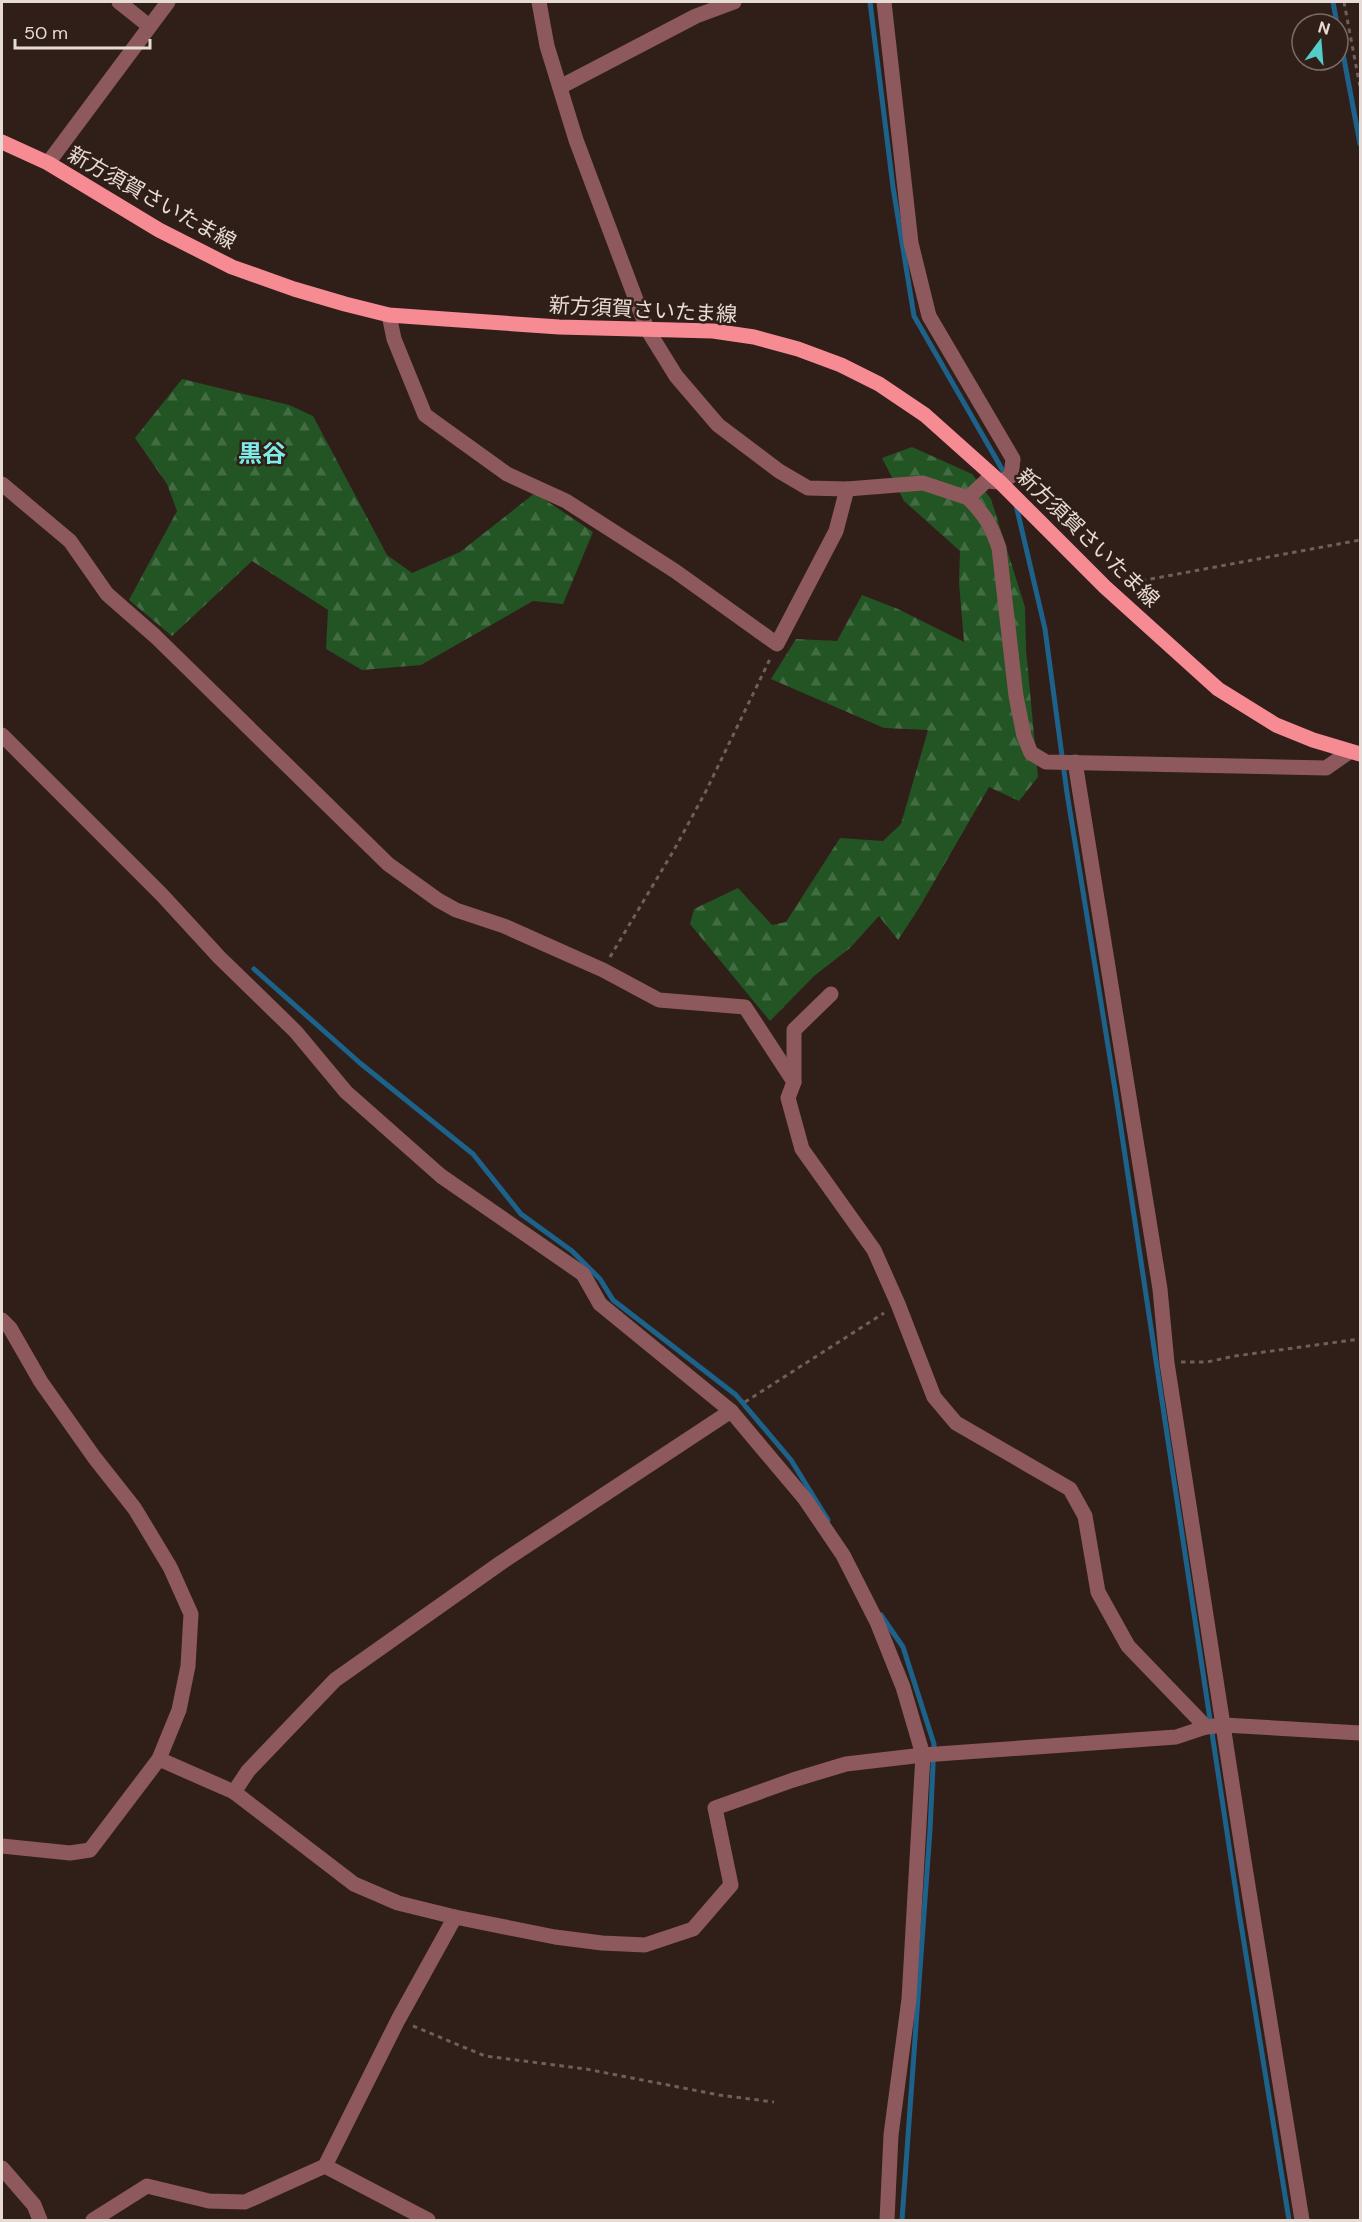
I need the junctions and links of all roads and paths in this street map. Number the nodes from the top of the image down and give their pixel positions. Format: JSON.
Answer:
{"nodes":[{"id":1,"x":119,"y":2,"type":"edge"},
{"id":2,"x":168,"y":2,"type":"edge"},
{"id":3,"x":734,"y":2,"type":"edge"},
{"id":4,"x":884,"y":2,"type":"edge"},
{"id":5,"x":1344,"y":2,"type":"edge"},
{"id":6,"x":543,"y":3,"type":"edge"},
{"id":7,"x":149,"y":26,"type":"junction"},
{"id":8,"x":560,"y":87,"type":"junction"},
{"id":9,"x":1360,"y":87,"type":"edge"},
{"id":10,"x":2,"y":142,"type":"edge"},
{"id":11,"x":48,"y":163,"type":"junction"},
{"id":12,"x":389,"y":315,"type":"junction"},
{"id":13,"x":647,"y":329,"type":"junction"},
{"id":14,"x":1000,"y":482,"type":"junction"},
{"id":15,"x":2,"y":484,"type":"edge"},
{"id":16,"x":847,"y":489,"type":"junction"},
{"id":17,"x":968,"y":498,"type":"junction"},
{"id":18,"x":1360,"y":540,"type":"edge"},
{"id":19,"x":1105,"y":588,"type":"junction"},
{"id":20,"x":777,"y":644,"type":"junction"},
{"id":21,"x":2,"y":735,"type":"edge"},
{"id":22,"x":1355,"y":753,"type":"edge"},
{"id":23,"x":1075,"y":762,"type":"junction"},
{"id":24,"x":603,"y":970,"type":"junction"},
{"id":25,"x":831,"y":994,"type":"dead end"},
{"id":26,"x":794,"y":1082,"type":"junction"},
{"id":27,"x":898,"y":1304,"type":"junction"},
{"id":28,"x":2,"y":1320,"type":"edge"},
{"id":29,"x":1360,"y":1339,"type":"edge"},
{"id":30,"x":1167,"y":1363,"type":"junction"},
{"id":31,"x":731,"y":1411,"type":"junction"},
{"id":32,"x":1224,"y":1725,"type":"junction"},
{"id":33,"x":1206,"y":1727,"type":"junction"},
{"id":34,"x":1360,"y":1733,"type":"edge"},
{"id":35,"x":923,"y":1755,"type":"junction"},
{"id":36,"x":159,"y":1760,"type":"junction"},
{"id":37,"x":234,"y":1792,"type":"junction"},
{"id":38,"x":2,"y":1846,"type":"edge"},
{"id":39,"x":454,"y":1917,"type":"junction"},
{"id":40,"x":398,"y":2020,"type":"junction"},
{"id":41,"x":774,"y":2102,"type":"dead end"},
{"id":42,"x":324,"y":2166,"type":"junction"},
{"id":43,"x":2,"y":2168,"type":"edge"},
{"id":44,"x":40,"y":2220,"type":"edge"},
{"id":45,"x":93,"y":2220,"type":"edge"},
{"id":46,"x":428,"y":2220,"type":"edge"},
{"id":47,"x":887,"y":2220,"type":"edge"},
{"id":48,"x":1302,"y":2220,"type":"edge"}],
"edges":[{"from":1,"to":7,"type":"street"},
{"from":2,"to":7,"type":"street"},
{"from":3,"to":8,"type":"street"},
{"from":4,"to":14,"type":"street"},
{"from":5,"to":9,"type":"path"},
{"from":6,"to":8,"type":"street"},
{"from":7,"to":11,"type":"street"},
{"from":8,"to":13,"type":"street"},
{"from":10,"to":11,"type":"main road","name":"新方須賀さいたま線"},
{"from":11,"to":12,"type":"main road","name":"新方須賀さいたま線"},
{"from":12,"to":13,"type":"main road","name":"新方須賀さいたま線"},
{"from":12,"to":20,"type":"street"},
{"from":13,"to":14,"type":"main road","name":"新方須賀さいたま線"},
{"from":13,"to":16,"type":"street"},
{"from":14,"to":17,"type":"street"},
{"from":14,"to":19,"type":"main road","name":"新方須賀さいたま線"},
{"from":15,"to":24,"type":"street"},
{"from":16,"to":17,"type":"street"},
{"from":16,"to":20,"type":"street"},
{"from":17,"to":23,"type":"street"},
{"from":18,"to":19,"type":"path"},
{"from":19,"to":22,"type":"main road","name":"新方須賀さいたま線"},
{"from":20,"to":24,"type":"path"},
{"from":21,"to":31,"type":"street"},
{"from":22,"to":23,"type":"street"},
{"from":23,"to":30,"type":"street"},
{"from":24,"to":26,"type":"street"},
{"from":25,"to":26,"type":"street"},
{"from":26,"to":27,"type":"street"},
{"from":27,"to":31,"type":"path"},
{"from":27,"to":33,"type":"street"},
{"from":28,"to":36,"type":"street"},
{"from":29,"to":30,"type":"path"},
{"from":30,"to":32,"type":"street"},
{"from":31,"to":35,"type":"street"},
{"from":31,"to":37,"type":"street"},
{"from":32,"to":33,"type":"street"},
{"from":32,"to":34,"type":"street"},
{"from":32,"to":48,"type":"street"},
{"from":33,"to":35,"type":"street"},
{"from":35,"to":39,"type":"street"},
{"from":35,"to":47,"type":"street"},
{"from":36,"to":37,"type":"street"},
{"from":36,"to":38,"type":"street"},
{"from":37,"to":39,"type":"street"},
{"from":39,"to":40,"type":"street"},
{"from":40,"to":41,"type":"path"},
{"from":40,"to":42,"type":"street"},
{"from":42,"to":45,"type":"street"},
{"from":42,"to":46,"type":"street"},
{"from":43,"to":44,"type":"street"}]}
